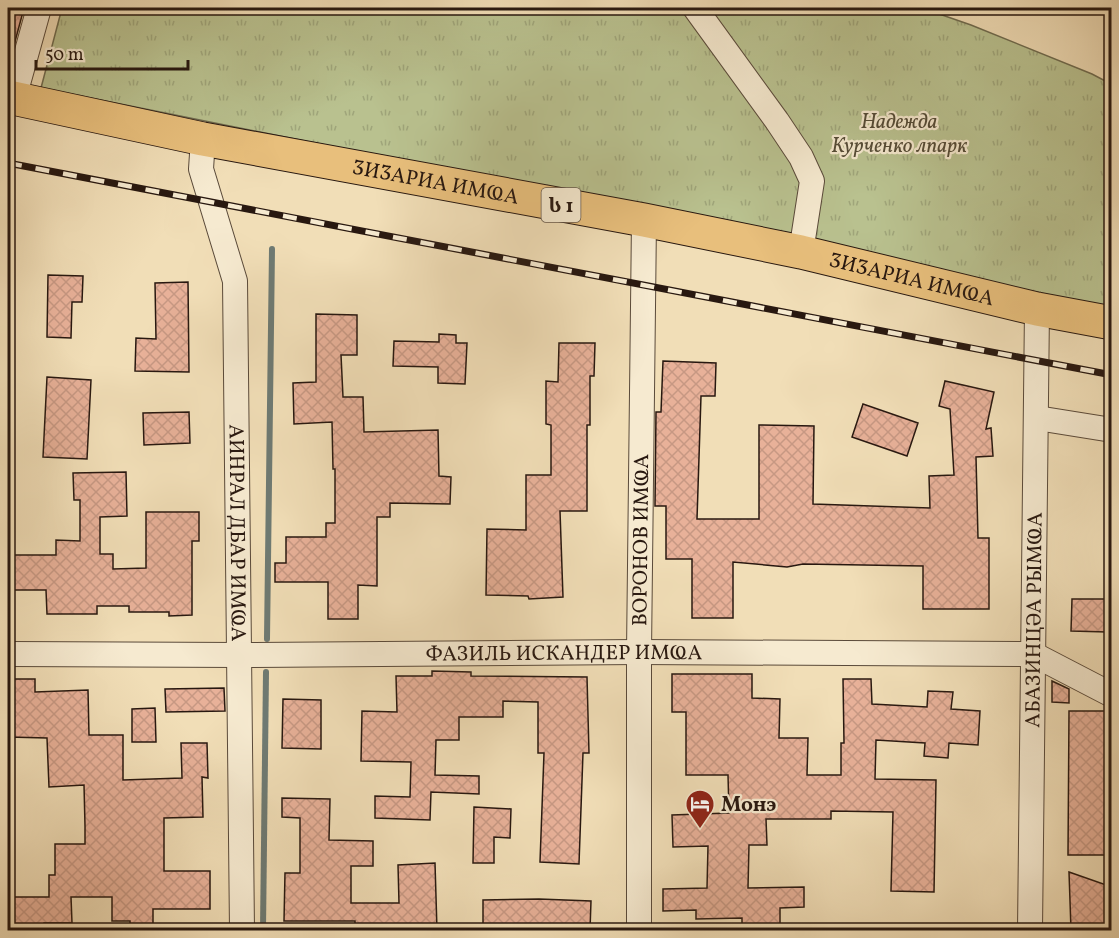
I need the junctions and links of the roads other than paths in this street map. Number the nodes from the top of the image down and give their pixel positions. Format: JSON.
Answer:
{"nodes":[{"id":1,"x":39,"y":8,"type":"edge"},
{"id":2,"x":695,"y":8,"type":"edge"},
{"id":3,"x":10,"y":98,"type":"edge"},
{"id":4,"x":203,"y":139,"type":"junction"},
{"id":5,"x":644,"y":220,"type":"junction"},
{"id":6,"x":801,"y":252,"type":"junction"},
{"id":7,"x":1037,"y":309,"type":"junction"},
{"id":8,"x":1112,"y":323,"type":"edge"},
{"id":9,"x":1037,"y":418,"type":"junction"},
{"id":10,"x":1112,"y":430,"type":"edge"},
{"id":11,"x":639,"y":652,"type":"junction"},
{"id":12,"x":8,"y":654,"type":"edge"},
{"id":13,"x":1033,"y":654,"type":"junction"},
{"id":14,"x":240,"y":656,"type":"junction"},
{"id":15,"x":1112,"y":695,"type":"edge"},
{"id":16,"x":242,"y":930,"type":"edge"},
{"id":17,"x":639,"y":930,"type":"edge"},
{"id":18,"x":1030,"y":930,"type":"edge"}],
"edges":[{"from":1,"to":3,"type":"street"},
{"from":2,"to":6,"type":"street"},
{"from":3,"to":4,"type":"highway","name":"ӠИӠАРИА ИМҨА","number":"ს 1"},
{"from":4,"to":5,"type":"highway","name":"ӠИӠАРИА ИМҨА","number":"ს 1"},
{"from":4,"to":14,"type":"street","name":"АИНРАЛ ДБАР ИМҨА"},
{"from":5,"to":6,"type":"highway","name":"ӠИӠАРИА ИМҨА","number":"ს 1"},
{"from":5,"to":11,"type":"street","name":"ВОРОНОВ ИМҨА"},
{"from":6,"to":7,"type":"highway","name":"ӠИӠАРИА ИМҨА","number":"ს 1"},
{"from":7,"to":8,"type":"highway","name":"ӠИӠАРИА ИМҨА","number":"ს 1"},
{"from":7,"to":9,"type":"street","name":"АБАЗИНЦӘА РЫМҨА"},
{"from":9,"to":10,"type":"street"},
{"from":9,"to":13,"type":"street","name":"АБАЗИНЦӘА РЫМҨА"},
{"from":11,"to":13,"type":"street","name":"ФАЗИЛЬ ИСКАНДЕР ИМҨА"},
{"from":11,"to":14,"type":"street","name":"ФАЗИЛЬ ИСКАНДЕР ИМҨА"},
{"from":11,"to":17,"type":"street","name":"ВОРОНОВ ИМҨА"},
{"from":12,"to":14,"type":"street","name":"ФАЗИЛЬ ИСКАНДЕР ИМҨА"},
{"from":13,"to":15,"type":"street","name":"ФАЗИЛЬ ИСКАНДЕР ИМҨА"},
{"from":13,"to":18,"type":"street","name":"АБАЗИНЦӘА РЫМҨА"},
{"from":14,"to":16,"type":"street","name":"АИНРАЛ ДБАР ИМҨА"}]}
